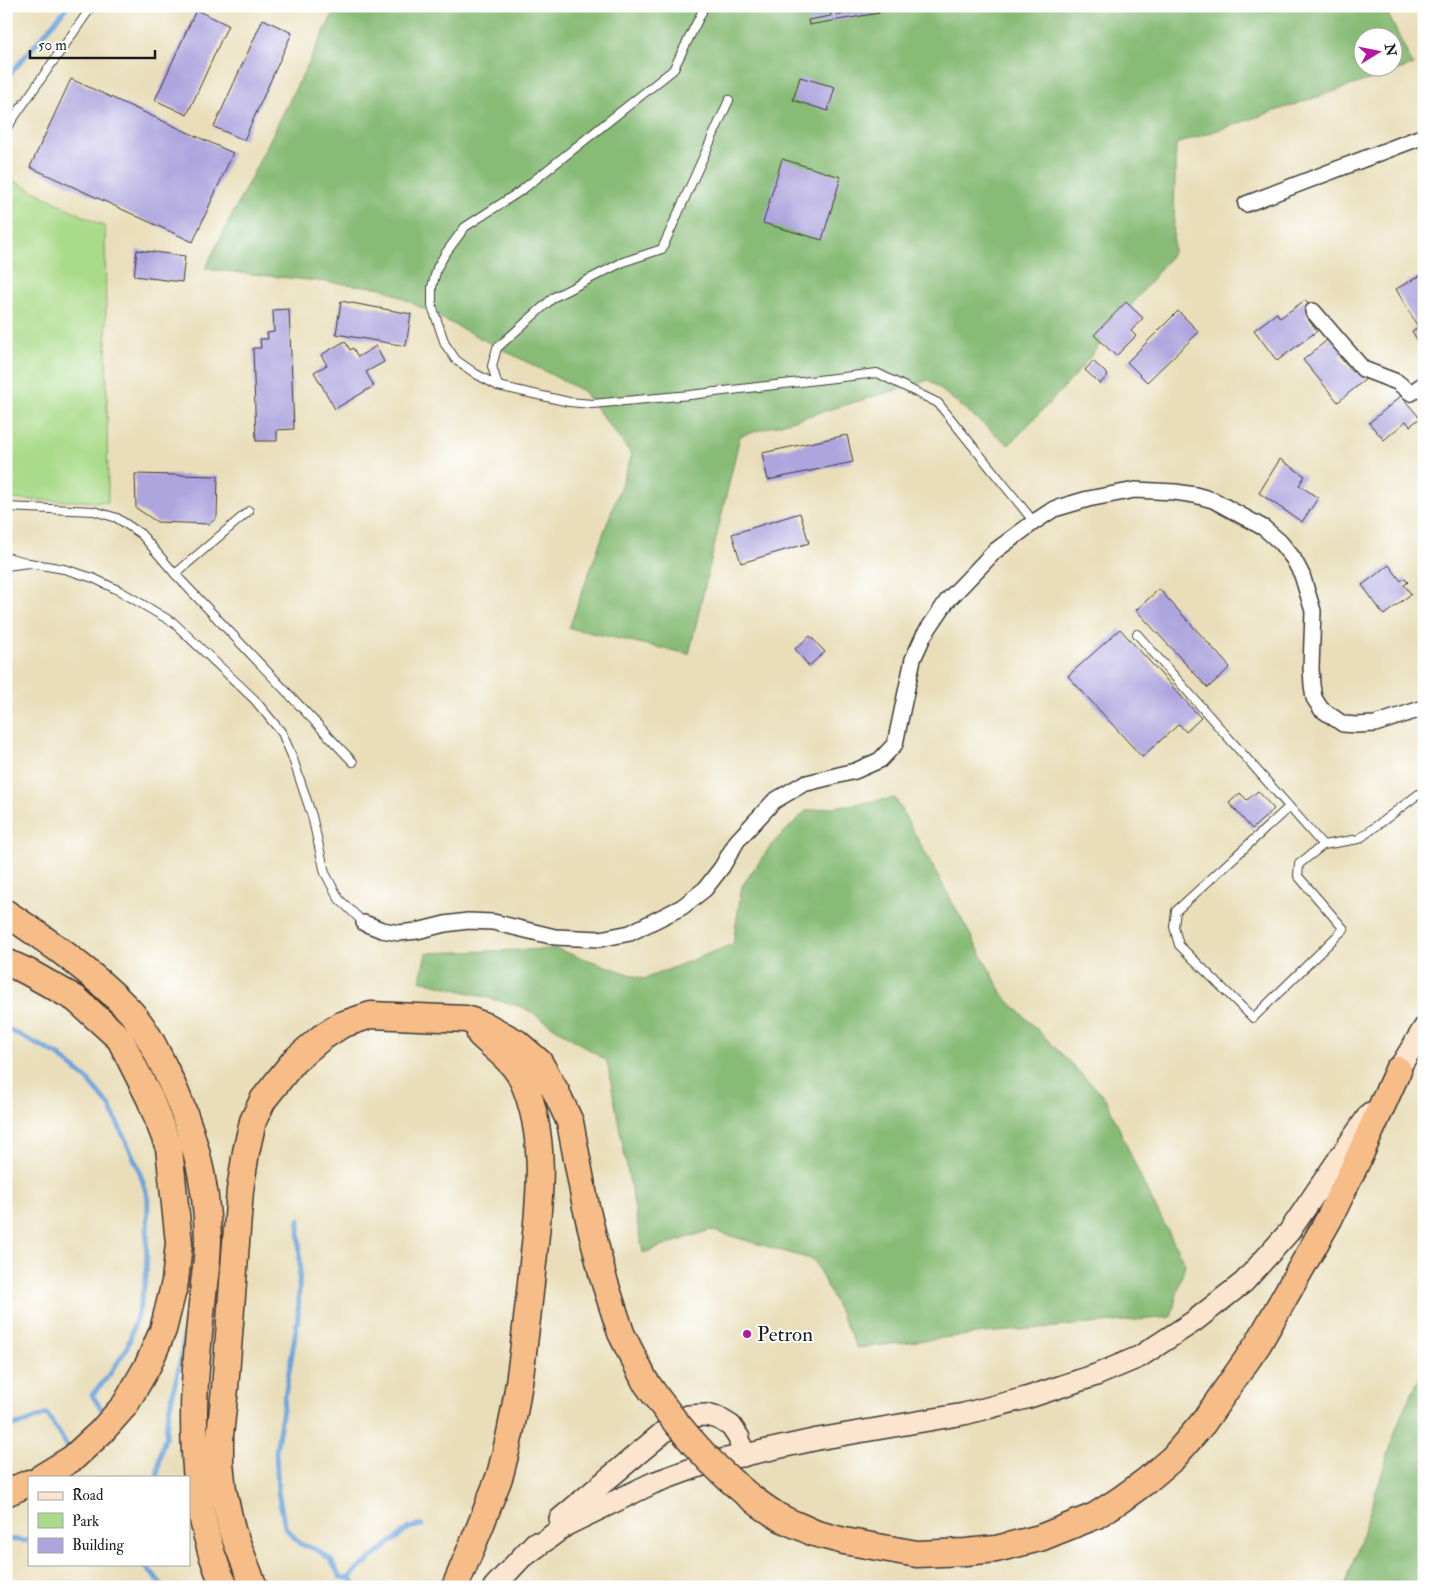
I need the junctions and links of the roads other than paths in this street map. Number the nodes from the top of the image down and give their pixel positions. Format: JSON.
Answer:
{"nodes":[{"id":1,"x":92,"y":6,"type":"edge"},
{"id":2,"x":701,"y":6,"type":"edge"},
{"id":3,"x":729,"y":100,"type":"dead end"},
{"id":4,"x":6,"y":129,"type":"edge"},
{"id":5,"x":1424,"y":136,"type":"edge"},
{"id":6,"x":1246,"y":204,"type":"dead end"},
{"id":7,"x":1313,"y":311,"type":"dead end"},
{"id":8,"x":1424,"y":384,"type":"edge"},
{"id":9,"x":498,"y":386,"type":"junction"},
{"id":10,"x":6,"y":507,"type":"edge"},
{"id":11,"x":249,"y":511,"type":"dead end"},
{"id":12,"x":1034,"y":522,"type":"junction"},
{"id":13,"x":6,"y":557,"type":"edge"},
{"id":14,"x":29,"y":563,"type":"junction"},
{"id":15,"x":6,"y":566,"type":"edge"},
{"id":16,"x":176,"y":574,"type":"junction"},
{"id":17,"x":1137,"y":634,"type":"dead end"},
{"id":18,"x":1424,"y":708,"type":"edge"},
{"id":19,"x":353,"y":762,"type":"dead end"},
{"id":20,"x":1424,"y":790,"type":"edge"},
{"id":21,"x":1289,"y":807,"type":"junction"},
{"id":22,"x":1323,"y":845,"type":"junction"},
{"id":23,"x":6,"y":913,"type":"edge"},
{"id":24,"x":364,"y":923,"type":"joint"},
{"id":25,"x":6,"y":962,"type":"edge"},
{"id":26,"x":466,"y":1019,"type":"junction"},
{"id":27,"x":1424,"y":1028,"type":"edge"},
{"id":28,"x":1398,"y":1070,"type":"junction"},
{"id":29,"x":742,"y":1456,"type":"junction"},
{"id":30,"x":44,"y":1476,"type":"edge"},
{"id":31,"x":28,"y":1483,"type":"edge"},
{"id":32,"x":6,"y":1493,"type":"edge"},
{"id":33,"x":527,"y":1554,"type":"junction"},
{"id":34,"x":225,"y":1587,"type":"edge"},
{"id":35,"x":254,"y":1587,"type":"edge"},
{"id":36,"x":455,"y":1587,"type":"edge"},
{"id":37,"x":494,"y":1587,"type":"edge"}],
"edges":[{"from":1,"to":4,"type":"lane"},
{"from":2,"to":9,"type":"lane"},
{"from":3,"to":9,"type":"lane"},
{"from":5,"to":6,"type":"street"},
{"from":7,"to":8,"type":"street"},
{"from":9,"to":12,"type":"lane"},
{"from":10,"to":16,"type":"lane"},
{"from":11,"to":16,"type":"lane"},
{"from":12,"to":18,"type":"street"},
{"from":12,"to":24,"type":"street"},
{"from":13,"to":14,"type":"lane"},
{"from":14,"to":15,"type":"lane"},
{"from":14,"to":24,"type":"lane"},
{"from":16,"to":19,"type":"lane"},
{"from":17,"to":21,"type":"lane"},
{"from":20,"to":22,"type":"lane"},
{"from":21,"to":22,"type":"lane"},
{"from":21,"to":22,"type":"lane"},
{"from":23,"to":34,"type":"highway"},
{"from":25,"to":30,"type":"highway"},
{"from":26,"to":28,"type":"highway","bridge":true},
{"from":26,"to":35,"type":"highway"},
{"from":26,"to":36,"type":"highway"},
{"from":27,"to":28,"type":"main road"},
{"from":28,"to":29,"type":"main road"},
{"from":29,"to":33,"type":"main road"},
{"from":29,"to":33,"type":"main road"},
{"from":31,"to":32,"type":"highway"},
{"from":33,"to":37,"type":"main road"}]}
